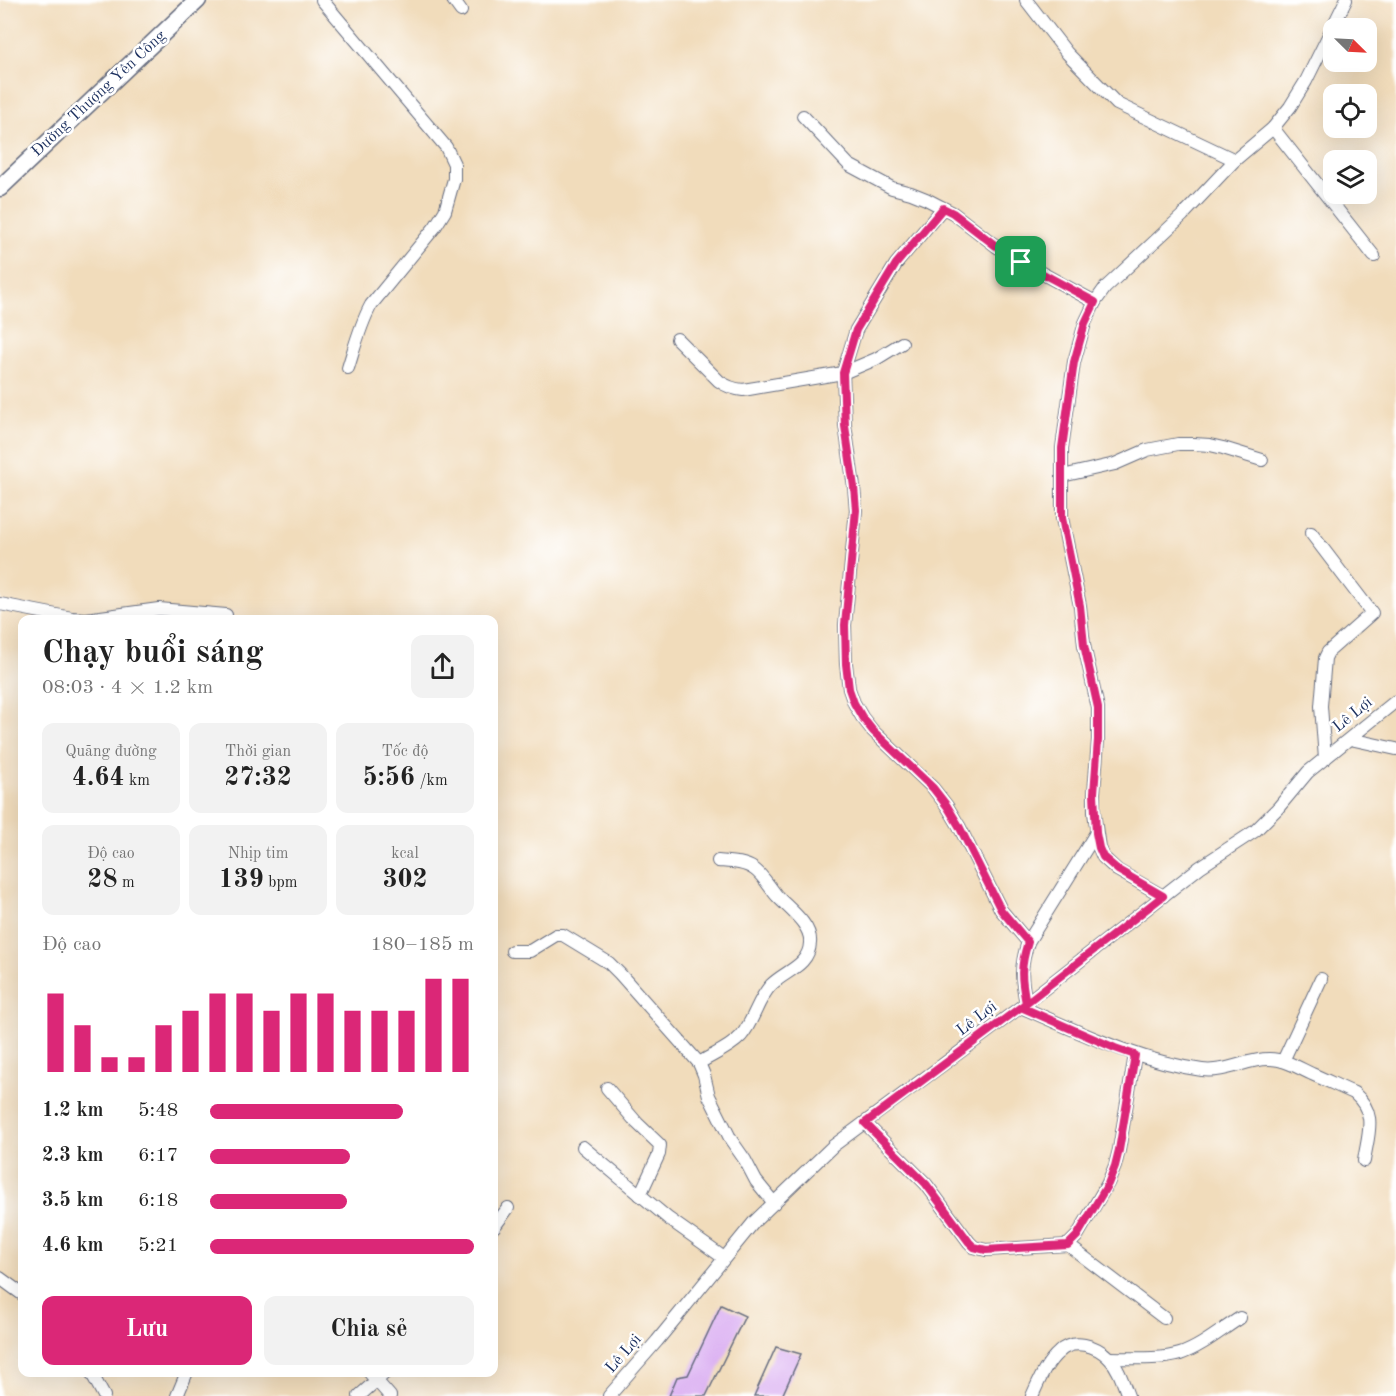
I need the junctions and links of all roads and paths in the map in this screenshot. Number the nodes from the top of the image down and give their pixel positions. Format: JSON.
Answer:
{"nodes":[{"id":1,"x":198,"y":0,"type":"edge"},
{"id":2,"x":322,"y":0,"type":"edge"},
{"id":3,"x":453,"y":0,"type":"edge"},
{"id":4,"x":1026,"y":0,"type":"edge"},
{"id":5,"x":1346,"y":0,"type":"edge"},
{"id":6,"x":461,"y":11,"type":"dead end"},
{"id":7,"x":803,"y":116,"type":"dead end"},
{"id":8,"x":1273,"y":128,"type":"junction"},
{"id":9,"x":1235,"y":160,"type":"junction"},
{"id":10,"x":0,"y":188,"type":"edge"},
{"id":11,"x":943,"y":208,"type":"junction"},
{"id":12,"x":1374,"y":256,"type":"dead end"},
{"id":13,"x":1095,"y":302,"type":"junction"},
{"id":14,"x":677,"y":339,"type":"dead end"},
{"id":15,"x":902,"y":342,"type":"dead end"},
{"id":16,"x":348,"y":368,"type":"dead end"},
{"id":17,"x":843,"y":373,"type":"junction"},
{"id":18,"x":1262,"y":460,"type":"dead end"},
{"id":19,"x":1062,"y":476,"type":"junction"},
{"id":20,"x":1311,"y":533,"type":"dead end"},
{"id":21,"x":0,"y":604,"type":"edge"},
{"id":22,"x":57,"y":615,"type":"edge"},
{"id":23,"x":115,"y":615,"type":"edge"},
{"id":24,"x":226,"y":615,"type":"dead end"},
{"id":25,"x":1396,"y":701,"type":"edge"},
{"id":26,"x":1350,"y":739,"type":"junction"},
{"id":27,"x":1396,"y":748,"type":"edge"},
{"id":28,"x":1325,"y":759,"type":"junction"},
{"id":29,"x":1096,"y":833,"type":"junction"},
{"id":30,"x":718,"y":861,"type":"dead end"},
{"id":31,"x":1163,"y":896,"type":"junction"},
{"id":32,"x":1028,"y":942,"type":"junction"},
{"id":33,"x":512,"y":951,"type":"dead end"},
{"id":34,"x":1321,"y":979,"type":"dead end"},
{"id":35,"x":1023,"y":1005,"type":"junction"},
{"id":36,"x":1135,"y":1055,"type":"junction"},
{"id":37,"x":1283,"y":1061,"type":"junction"},
{"id":38,"x":699,"y":1063,"type":"junction"},
{"id":39,"x":607,"y":1088,"type":"dead end"},
{"id":40,"x":865,"y":1123,"type":"junction"},
{"id":41,"x":583,"y":1147,"type":"dead end"},
{"id":42,"x":1364,"y":1161,"type":"dead end"},
{"id":43,"x":640,"y":1195,"type":"junction"},
{"id":44,"x":774,"y":1203,"type":"junction"},
{"id":45,"x":507,"y":1208,"type":"dead end"},
{"id":46,"x":498,"y":1221,"type":"edge"},
{"id":47,"x":1068,"y":1245,"type":"junction"},
{"id":48,"x":724,"y":1258,"type":"junction"},
{"id":49,"x":0,"y":1278,"type":"edge"},
{"id":50,"x":18,"y":1291,"type":"edge"},
{"id":51,"x":1164,"y":1318,"type":"dead end"},
{"id":52,"x":1240,"y":1318,"type":"dead end"},
{"id":53,"x":1109,"y":1358,"type":"junction"},
{"id":54,"x":94,"y":1377,"type":"edge"},
{"id":55,"x":185,"y":1377,"type":"edge"},
{"id":56,"x":376,"y":1377,"type":"edge"},
{"id":57,"x":379,"y":1377,"type":"edge"},
{"id":58,"x":104,"y":1396,"type":"edge"},
{"id":59,"x":177,"y":1396,"type":"edge"},
{"id":60,"x":359,"y":1396,"type":"edge"},
{"id":61,"x":390,"y":1396,"type":"edge"},
{"id":62,"x":609,"y":1396,"type":"edge"},
{"id":63,"x":1032,"y":1396,"type":"edge"},
{"id":64,"x":1128,"y":1396,"type":"edge"}],
"edges":[{"from":1,"to":10,"type":"main road","name":"Đường Thượng Yên Công"},
{"from":2,"to":16,"type":"street"},
{"from":3,"to":6,"type":"street"},
{"from":4,"to":9,"type":"street"},
{"from":5,"to":8,"type":"street"},
{"from":7,"to":11,"type":"street"},
{"from":8,"to":9,"type":"street"},
{"from":8,"to":12,"type":"street"},
{"from":9,"to":13,"type":"street"},
{"from":11,"to":13,"type":"street"},
{"from":11,"to":17,"type":"street"},
{"from":13,"to":19,"type":"street"},
{"from":14,"to":17,"type":"street"},
{"from":15,"to":17,"type":"street"},
{"from":17,"to":32,"type":"street"},
{"from":18,"to":19,"type":"street"},
{"from":19,"to":29,"type":"street"},
{"from":20,"to":28,"type":"street"},
{"from":21,"to":22,"type":"street"},
{"from":23,"to":24,"type":"street"},
{"from":25,"to":26,"type":"street","name":"Lê Lợi"},
{"from":26,"to":27,"type":"street"},
{"from":26,"to":28,"type":"street","name":"Lê Lợi"},
{"from":28,"to":31,"type":"street","name":"Lê Lợi"},
{"from":29,"to":31,"type":"street"},
{"from":29,"to":32,"type":"street"},
{"from":30,"to":38,"type":"street"},
{"from":31,"to":35,"type":"street","name":"Lê Lợi"},
{"from":32,"to":35,"type":"street"},
{"from":33,"to":38,"type":"street"},
{"from":34,"to":37,"type":"street"},
{"from":35,"to":36,"type":"street"},
{"from":35,"to":40,"type":"street","name":"Lê Lợi"},
{"from":36,"to":37,"type":"street"},
{"from":36,"to":47,"type":"street"},
{"from":37,"to":42,"type":"street"},
{"from":38,"to":44,"type":"street"},
{"from":39,"to":43,"type":"street"},
{"from":40,"to":44,"type":"street","name":"Lê Lợi"},
{"from":40,"to":47,"type":"street"},
{"from":41,"to":43,"type":"street"},
{"from":43,"to":48,"type":"street"},
{"from":44,"to":48,"type":"street","name":"Lê Lợi"},
{"from":45,"to":46,"type":"street"},
{"from":47,"to":51,"type":"street"},
{"from":48,"to":62,"type":"street","name":"Lê Lợi"},
{"from":49,"to":50,"type":"street"},
{"from":52,"to":53,"type":"street"},
{"from":53,"to":63,"type":"street"},
{"from":53,"to":64,"type":"street"},
{"from":54,"to":58,"type":"street"},
{"from":55,"to":59,"type":"street"},
{"from":56,"to":60,"type":"street"},
{"from":57,"to":61,"type":"street"}]}
